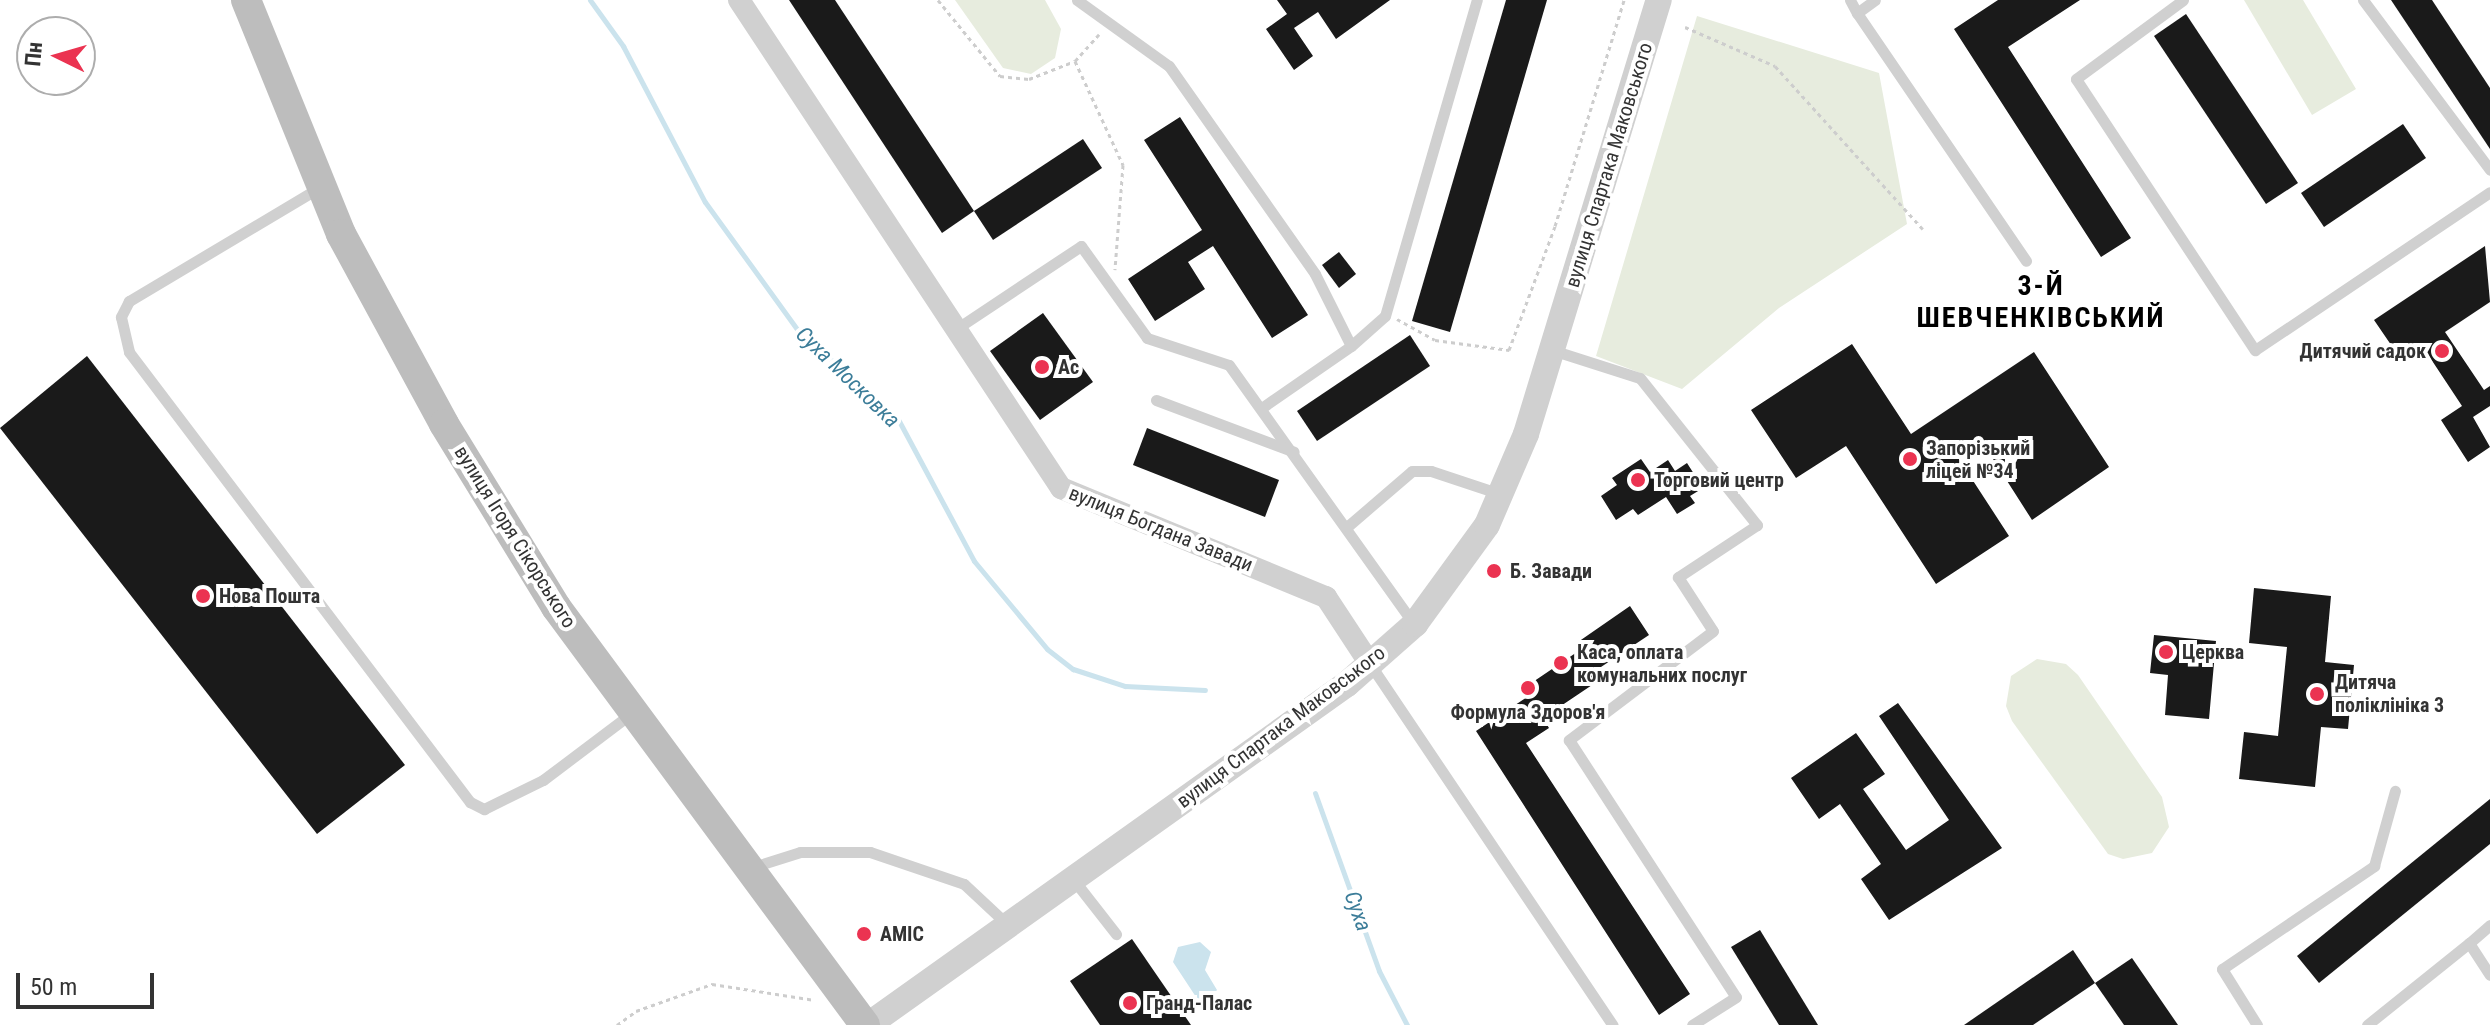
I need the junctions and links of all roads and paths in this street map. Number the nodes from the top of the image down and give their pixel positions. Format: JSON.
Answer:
{"nodes":[{"id":1,"x":246,"y":0,"type":"edge"},
{"id":2,"x":739,"y":0,"type":"edge"},
{"id":3,"x":938,"y":0,"type":"edge"},
{"id":4,"x":1077,"y":0,"type":"edge"},
{"id":5,"x":1477,"y":0,"type":"edge"},
{"id":6,"x":1624,"y":0,"type":"edge"},
{"id":7,"x":1659,"y":0,"type":"edge"},
{"id":8,"x":1850,"y":0,"type":"edge"},
{"id":9,"x":1875,"y":0,"type":"edge"},
{"id":10,"x":2183,"y":0,"type":"edge"},
{"id":11,"x":2363,"y":0,"type":"edge"},
{"id":12,"x":1857,"y":13,"type":"junction"},
{"id":13,"x":1685,"y":27,"type":"dead end"},
{"id":14,"x":2490,"y":170,"type":"edge"},
{"id":15,"x":322,"y":186,"type":"junction"},
{"id":16,"x":2490,"y":192,"type":"edge"},
{"id":17,"x":1923,"y":229,"type":"dead end"},
{"id":18,"x":2026,"y":261,"type":"dead end"},
{"id":19,"x":1115,"y":274,"type":"dead end"},
{"id":20,"x":1387,"y":310,"type":"junction"},
{"id":21,"x":956,"y":329,"type":"junction"},
{"id":22,"x":1351,"y":346,"type":"junction"},
{"id":23,"x":1552,"y":350,"type":"junction"},
{"id":24,"x":1156,"y":400,"type":"dead end"},
{"id":25,"x":1263,"y":407,"type":"junction"},
{"id":26,"x":1295,"y":452,"type":"junction"},
{"id":27,"x":1501,"y":494,"type":"junction"},
{"id":28,"x":1348,"y":526,"type":"junction"},
{"id":29,"x":1415,"y":624,"type":"junction"},
{"id":30,"x":1370,"y":664,"type":"junction"},
{"id":31,"x":634,"y":711,"type":"junction"},
{"id":32,"x":2395,"y":791,"type":"dead end"},
{"id":33,"x":750,"y":868,"type":"junction"},
{"id":34,"x":1073,"y":879,"type":"junction"},
{"id":35,"x":1008,"y":925,"type":"junction"},
{"id":36,"x":2490,"y":925,"type":"edge"},
{"id":37,"x":1116,"y":934,"type":"dead end"},
{"id":38,"x":2469,"y":943,"type":"junction"},
{"id":39,"x":2490,"y":975,"type":"edge"},
{"id":40,"x":861,"y":1018,"type":"edge"},
{"id":41,"x":617,"y":1025,"type":"edge"},
{"id":42,"x":1613,"y":1025,"type":"edge"},
{"id":43,"x":1692,"y":1025,"type":"edge"},
{"id":44,"x":2257,"y":1025,"type":"edge"},
{"id":45,"x":2367,"y":1025,"type":"edge"}],
"edges":[{"from":1,"to":15,"type":"main road","name":"вулиця Ігоря Сікорського"},
{"from":2,"to":21,"type":"street","name":"вулиця Богдана Завади"},
{"from":3,"to":19,"type":"path"},
{"from":4,"to":22,"type":"lane"},
{"from":5,"to":20,"type":"lane"},
{"from":6,"to":20,"type":"path"},
{"from":7,"to":23,"type":"street","name":"вулиця Спартака Маковського"},
{"from":8,"to":12,"type":"lane"},
{"from":9,"to":12,"type":"lane"},
{"from":10,"to":16,"type":"lane"},
{"from":11,"to":14,"type":"lane"},
{"from":12,"to":18,"type":"lane"},
{"from":13,"to":17,"type":"path"},
{"from":15,"to":31,"type":"main road","name":"вулиця Ігоря Сікорського"},
{"from":15,"to":31,"type":"lane"},
{"from":20,"to":22,"type":"lane"},
{"from":21,"to":25,"type":"lane"},
{"from":21,"to":30,"type":"street","name":"вулиця Богдана Завади"},
{"from":22,"to":25,"type":"lane"},
{"from":23,"to":27,"type":"street","name":"вулиця Спартака Маковського"},
{"from":23,"to":43,"type":"lane"},
{"from":24,"to":26,"type":"lane"},
{"from":25,"to":26,"type":"lane"},
{"from":26,"to":28,"type":"lane"},
{"from":27,"to":28,"type":"lane"},
{"from":27,"to":29,"type":"street","name":"вулиця Спартака Маковського"},
{"from":28,"to":29,"type":"lane"},
{"from":29,"to":30,"type":"street","name":"вулиця Спартака Маковського"},
{"from":30,"to":34,"type":"street","name":"вулиця Спартака Маковського"},
{"from":30,"to":42,"type":"lane","name":"вулиця Богдана Завади"},
{"from":31,"to":33,"type":"main road","name":"вулиця Ігоря Сікорського"},
{"from":32,"to":44,"type":"lane"},
{"from":33,"to":35,"type":"lane"},
{"from":33,"to":40,"type":"main road","name":"вулиця Ігоря Сікорського"},
{"from":34,"to":35,"type":"street","name":"вулиця Спартака Маковського"},
{"from":34,"to":37,"type":"lane"},
{"from":35,"to":40,"type":"street","name":"вулиця Спартака Маковського"},
{"from":36,"to":38,"type":"lane"},
{"from":38,"to":39,"type":"lane"},
{"from":38,"to":45,"type":"lane"},
{"from":40,"to":41,"type":"path"}]}
